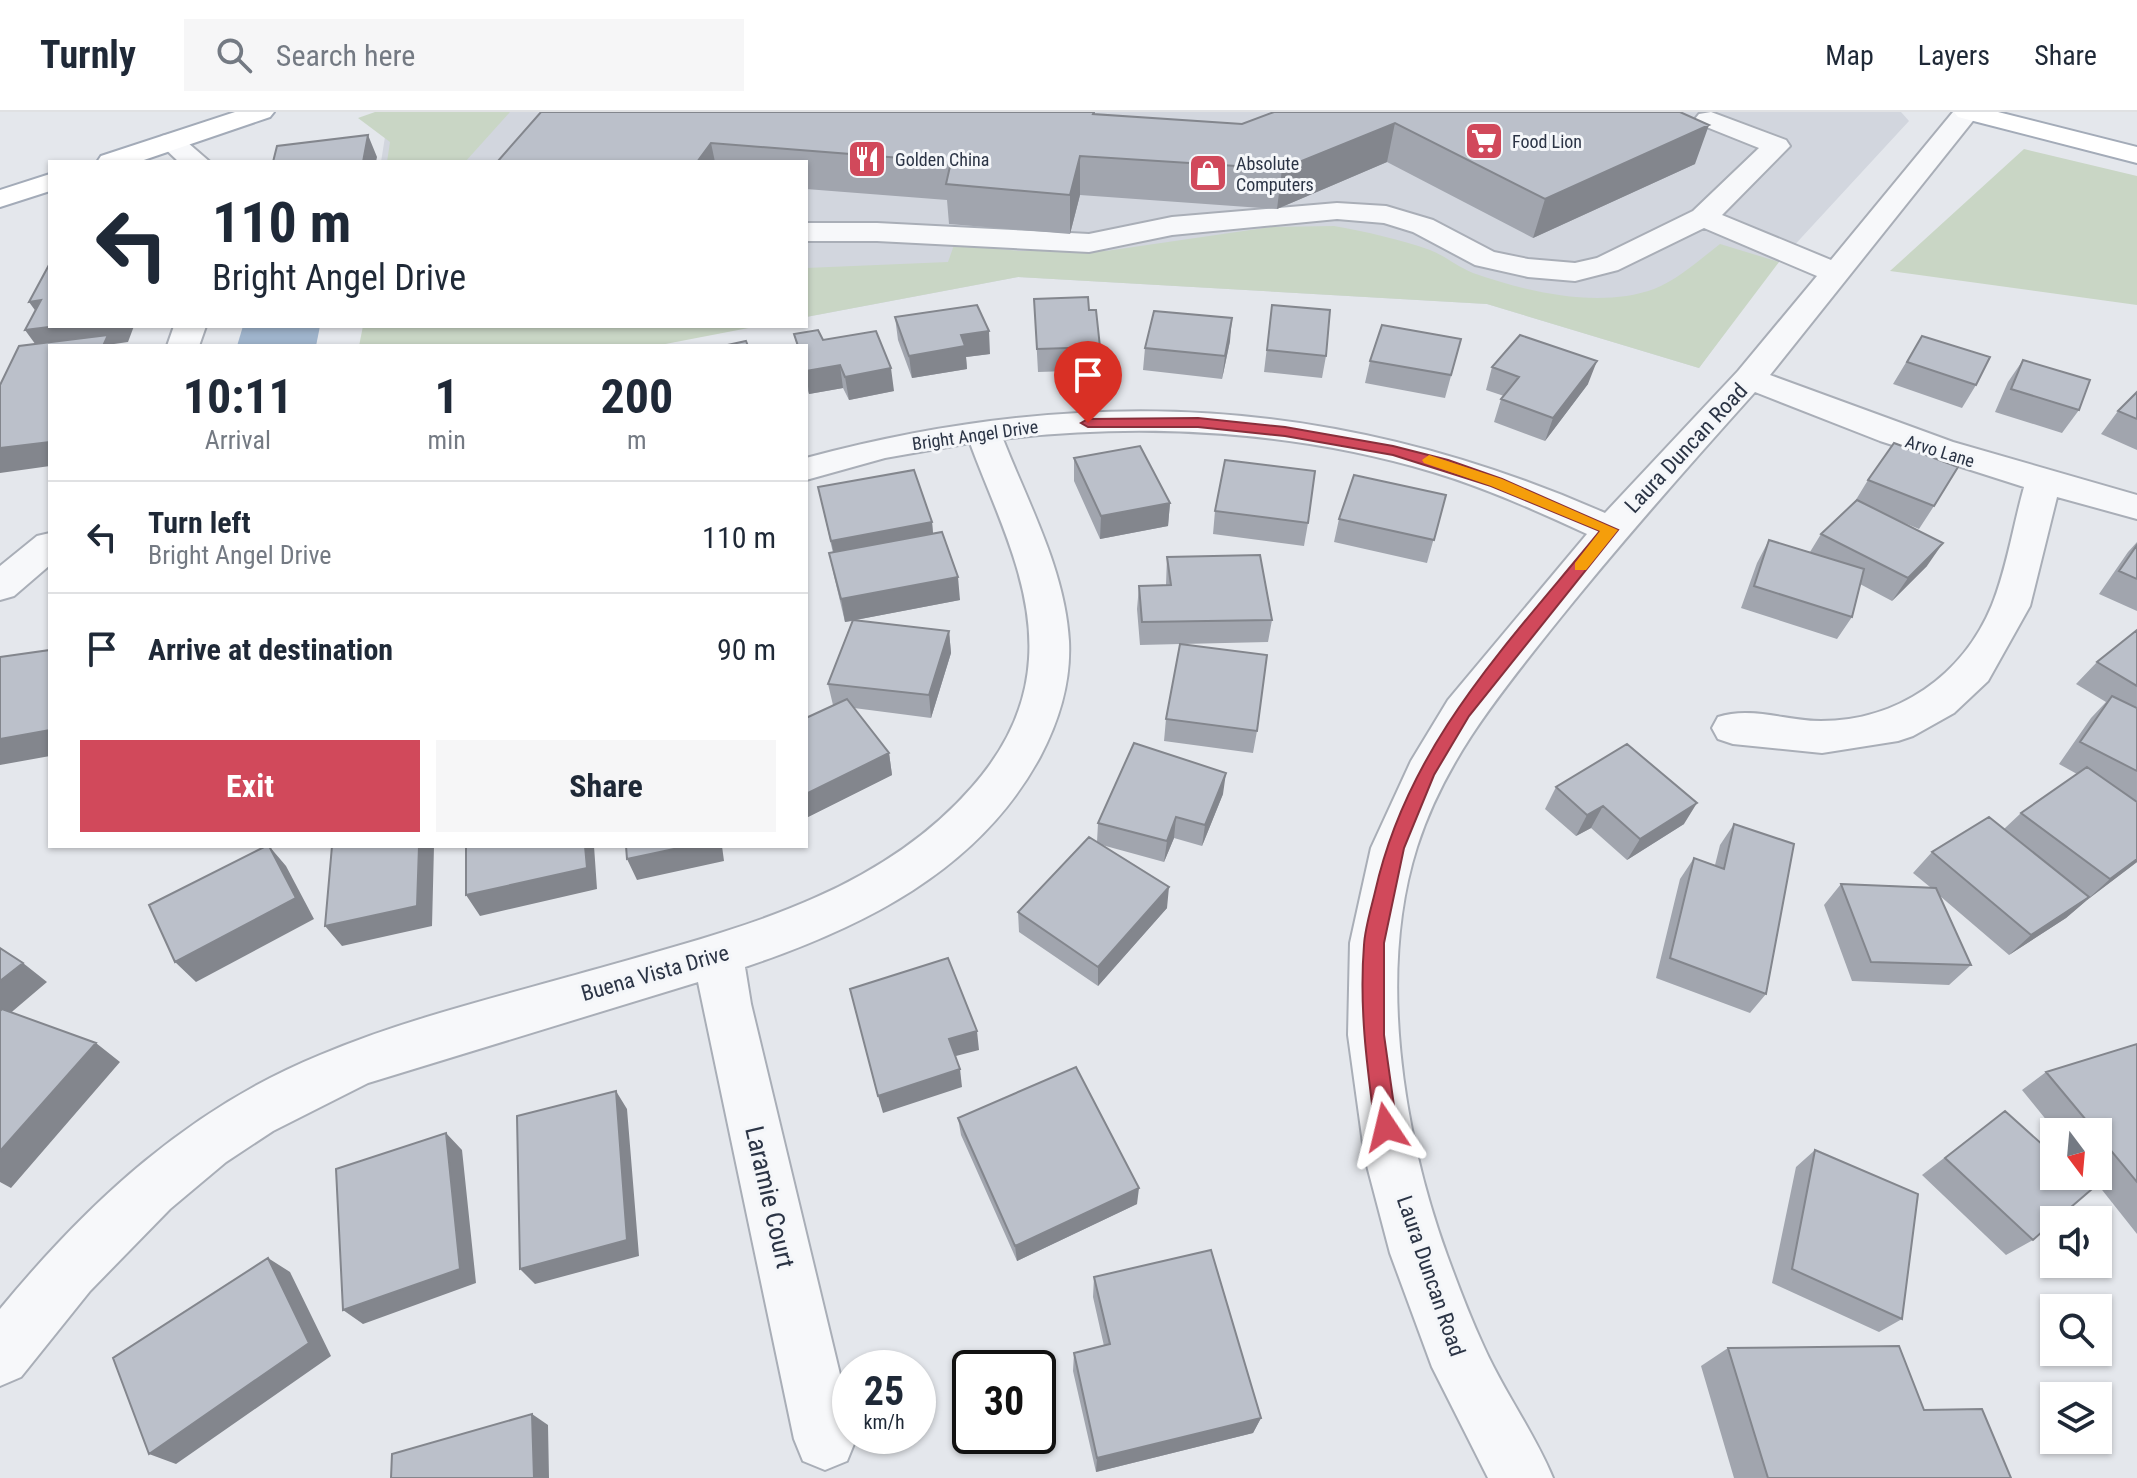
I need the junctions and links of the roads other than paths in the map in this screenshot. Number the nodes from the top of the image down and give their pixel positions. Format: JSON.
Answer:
{"nodes":[{"id":1,"x":261,"y":112,"type":"edge"},
{"id":2,"x":1967,"y":112,"type":"edge"},
{"id":3,"x":1708,"y":119,"type":"dead end"},
{"id":4,"x":171,"y":142,"type":"junction"},
{"id":5,"x":2137,"y":155,"type":"edge"},
{"id":6,"x":117,"y":160,"type":"edge"},
{"id":7,"x":194,"y":160,"type":"edge"},
{"id":8,"x":48,"y":183,"type":"edge"},
{"id":9,"x":0,"y":199,"type":"edge"},
{"id":10,"x":1703,"y":217,"type":"junction"},
{"id":11,"x":808,"y":232,"type":"edge"},
{"id":12,"x":1836,"y":273,"type":"junction"},
{"id":13,"x":1750,"y":378,"type":"junction"},
{"id":14,"x":983,"y":431,"type":"junction"},
{"id":15,"x":808,"y":468,"type":"edge"},
{"id":16,"x":2043,"y":482,"type":"junction"},
{"id":17,"x":2137,"y":507,"type":"edge"},
{"id":18,"x":1610,"y":530,"type":"junction"},
{"id":19,"x":48,"y":547,"type":"edge"},
{"id":20,"x":0,"y":587,"type":"edge"},
{"id":21,"x":1733,"y":728,"type":"dead end"},
{"id":22,"x":719,"y":955,"type":"junction"},
{"id":23,"x":1,"y":1354,"type":"edge"},
{"id":24,"x":825,"y":1439,"type":"dead end"},
{"id":25,"x":1522,"y":1478,"type":"edge"}],
"edges":[{"from":1,"to":4,"type":"main road"},
{"from":2,"to":5,"type":"main road"},
{"from":2,"to":12,"type":"street","name":"Laura Duncan Road"},
{"from":3,"to":10,"type":"street"},
{"from":4,"to":6,"type":"main road"},
{"from":4,"to":7,"type":"street"},
{"from":8,"to":9,"type":"main road"},
{"from":10,"to":11,"type":"street"},
{"from":10,"to":12,"type":"street"},
{"from":12,"to":13,"type":"street","name":"Laura Duncan Road"},
{"from":13,"to":16,"type":"street","name":"Arvo Lane"},
{"from":13,"to":18,"type":"street","name":"Laura Duncan Road"},
{"from":14,"to":15,"type":"street","name":"Bright Angel Drive"},
{"from":14,"to":18,"type":"street","name":"Bright Angel Drive"},
{"from":14,"to":22,"type":"street","name":"Buena Vista Drive"},
{"from":16,"to":17,"type":"street","name":"Arvo Lane"},
{"from":16,"to":21,"type":"street"},
{"from":18,"to":25,"type":"street","name":"Laura Duncan Road"},
{"from":19,"to":20,"type":"street"},
{"from":22,"to":23,"type":"street","name":"Buena Vista Drive"},
{"from":22,"to":24,"type":"street","name":"Laramie Court"}]}
